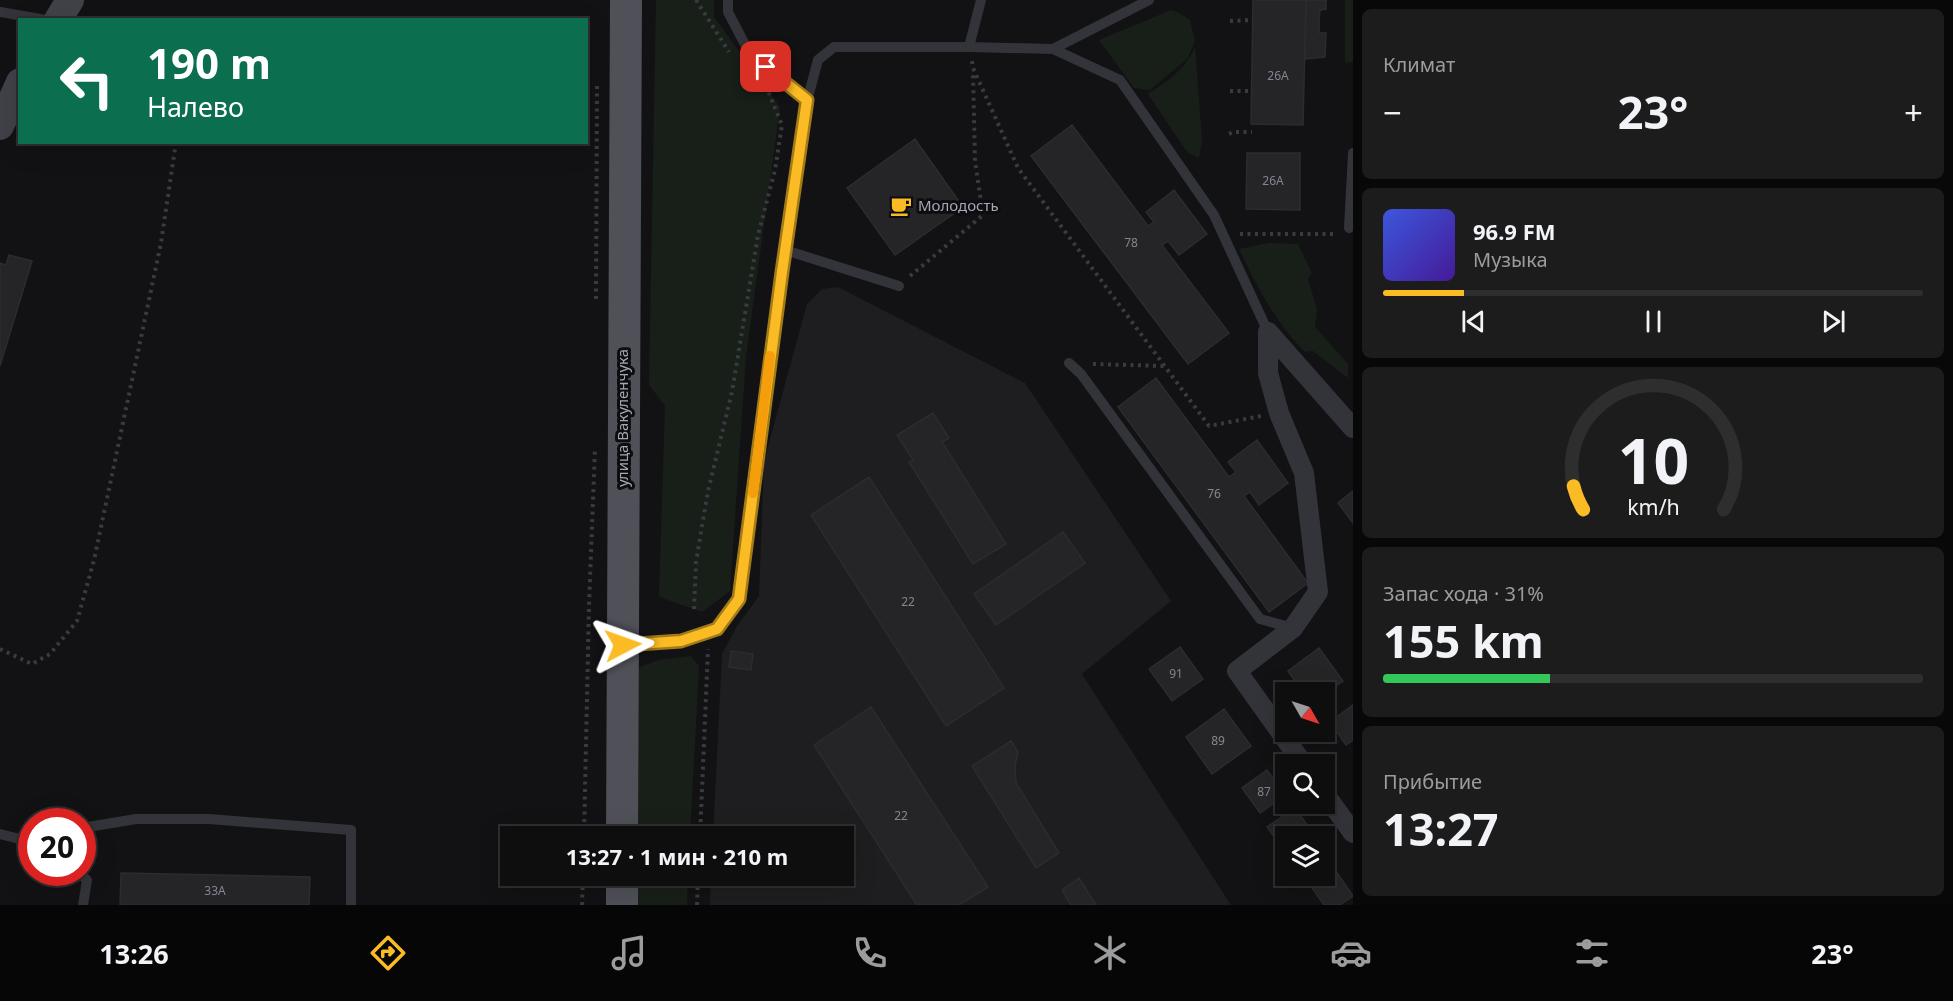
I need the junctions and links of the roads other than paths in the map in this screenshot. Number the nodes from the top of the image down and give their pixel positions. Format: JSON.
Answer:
{"nodes":[{"id":1,"x":70,"y":0,"type":"edge"},
{"id":2,"x":626,"y":0,"type":"edge"},
{"id":3,"x":728,"y":0,"type":"edge"},
{"id":4,"x":981,"y":0,"type":"edge"},
{"id":5,"x":1149,"y":0,"type":"edge"},
{"id":6,"x":0,"y":12,"type":"edge"},
{"id":7,"x":34,"y":18,"type":"edge"},
{"id":8,"x":59,"y":18,"type":"edge"},
{"id":9,"x":969,"y":47,"type":"junction"},
{"id":10,"x":1053,"y":49,"type":"junction"},
{"id":11,"x":18,"y":86,"type":"edge"},
{"id":12,"x":807,"y":100,"type":"junction"},
{"id":13,"x":0,"y":126,"type":"edge"},
{"id":14,"x":1353,"y":153,"type":"edge"},
{"id":15,"x":1345,"y":231,"type":"road end"},
{"id":16,"x":785,"y":250,"type":"junction"},
{"id":17,"x":899,"y":286,"type":"road end"},
{"id":18,"x":1268,"y":332,"type":"junction"},
{"id":19,"x":1069,"y":363,"type":"road end"},
{"id":20,"x":1353,"y":428,"type":"edge"},
{"id":21,"x":1293,"y":628,"type":"junction"},
{"id":22,"x":623,"y":645,"type":"junction"},
{"id":23,"x":1296,"y":754,"type":"edge"},
{"id":24,"x":1335,"y":809,"type":"edge"},
{"id":25,"x":96,"y":826,"type":"edge"},
{"id":26,"x":622,"y":826,"type":"edge"},
{"id":27,"x":1353,"y":833,"type":"edge"},
{"id":28,"x":0,"y":834,"type":"edge"},
{"id":29,"x":18,"y":838,"type":"edge"},
{"id":30,"x":86,"y":886,"type":"edge"},
{"id":31,"x":622,"y":886,"type":"edge"},
{"id":32,"x":83,"y":905,"type":"edge"},
{"id":33,"x":351,"y":905,"type":"edge"},
{"id":34,"x":622,"y":905,"type":"edge"}],
"edges":[{"from":1,"to":8,"type":"street"},
{"from":2,"to":22,"type":"main road","name":"улица Вакуленчука"},
{"from":3,"to":12,"type":"lane"},
{"from":4,"to":9,"type":"lane"},
{"from":5,"to":10,"type":"lane"},
{"from":6,"to":7,"type":"lane"},
{"from":9,"to":10,"type":"lane"},
{"from":9,"to":12,"type":"lane"},
{"from":10,"to":18,"type":"lane"},
{"from":11,"to":13,"type":"street"},
{"from":12,"to":16,"type":"lane"},
{"from":14,"to":15,"type":"lane"},
{"from":16,"to":17,"type":"lane"},
{"from":16,"to":22,"type":"lane"},
{"from":18,"to":20,"type":"street"},
{"from":18,"to":21,"type":"street"},
{"from":19,"to":21,"type":"lane"},
{"from":21,"to":23,"type":"street"},
{"from":22,"to":26,"type":"main road","name":"улица Вакуленчука"},
{"from":24,"to":27,"type":"street"},
{"from":25,"to":33,"type":"lane"},
{"from":28,"to":29,"type":"lane"},
{"from":30,"to":32,"type":"lane"},
{"from":31,"to":34,"type":"main road"}]}
